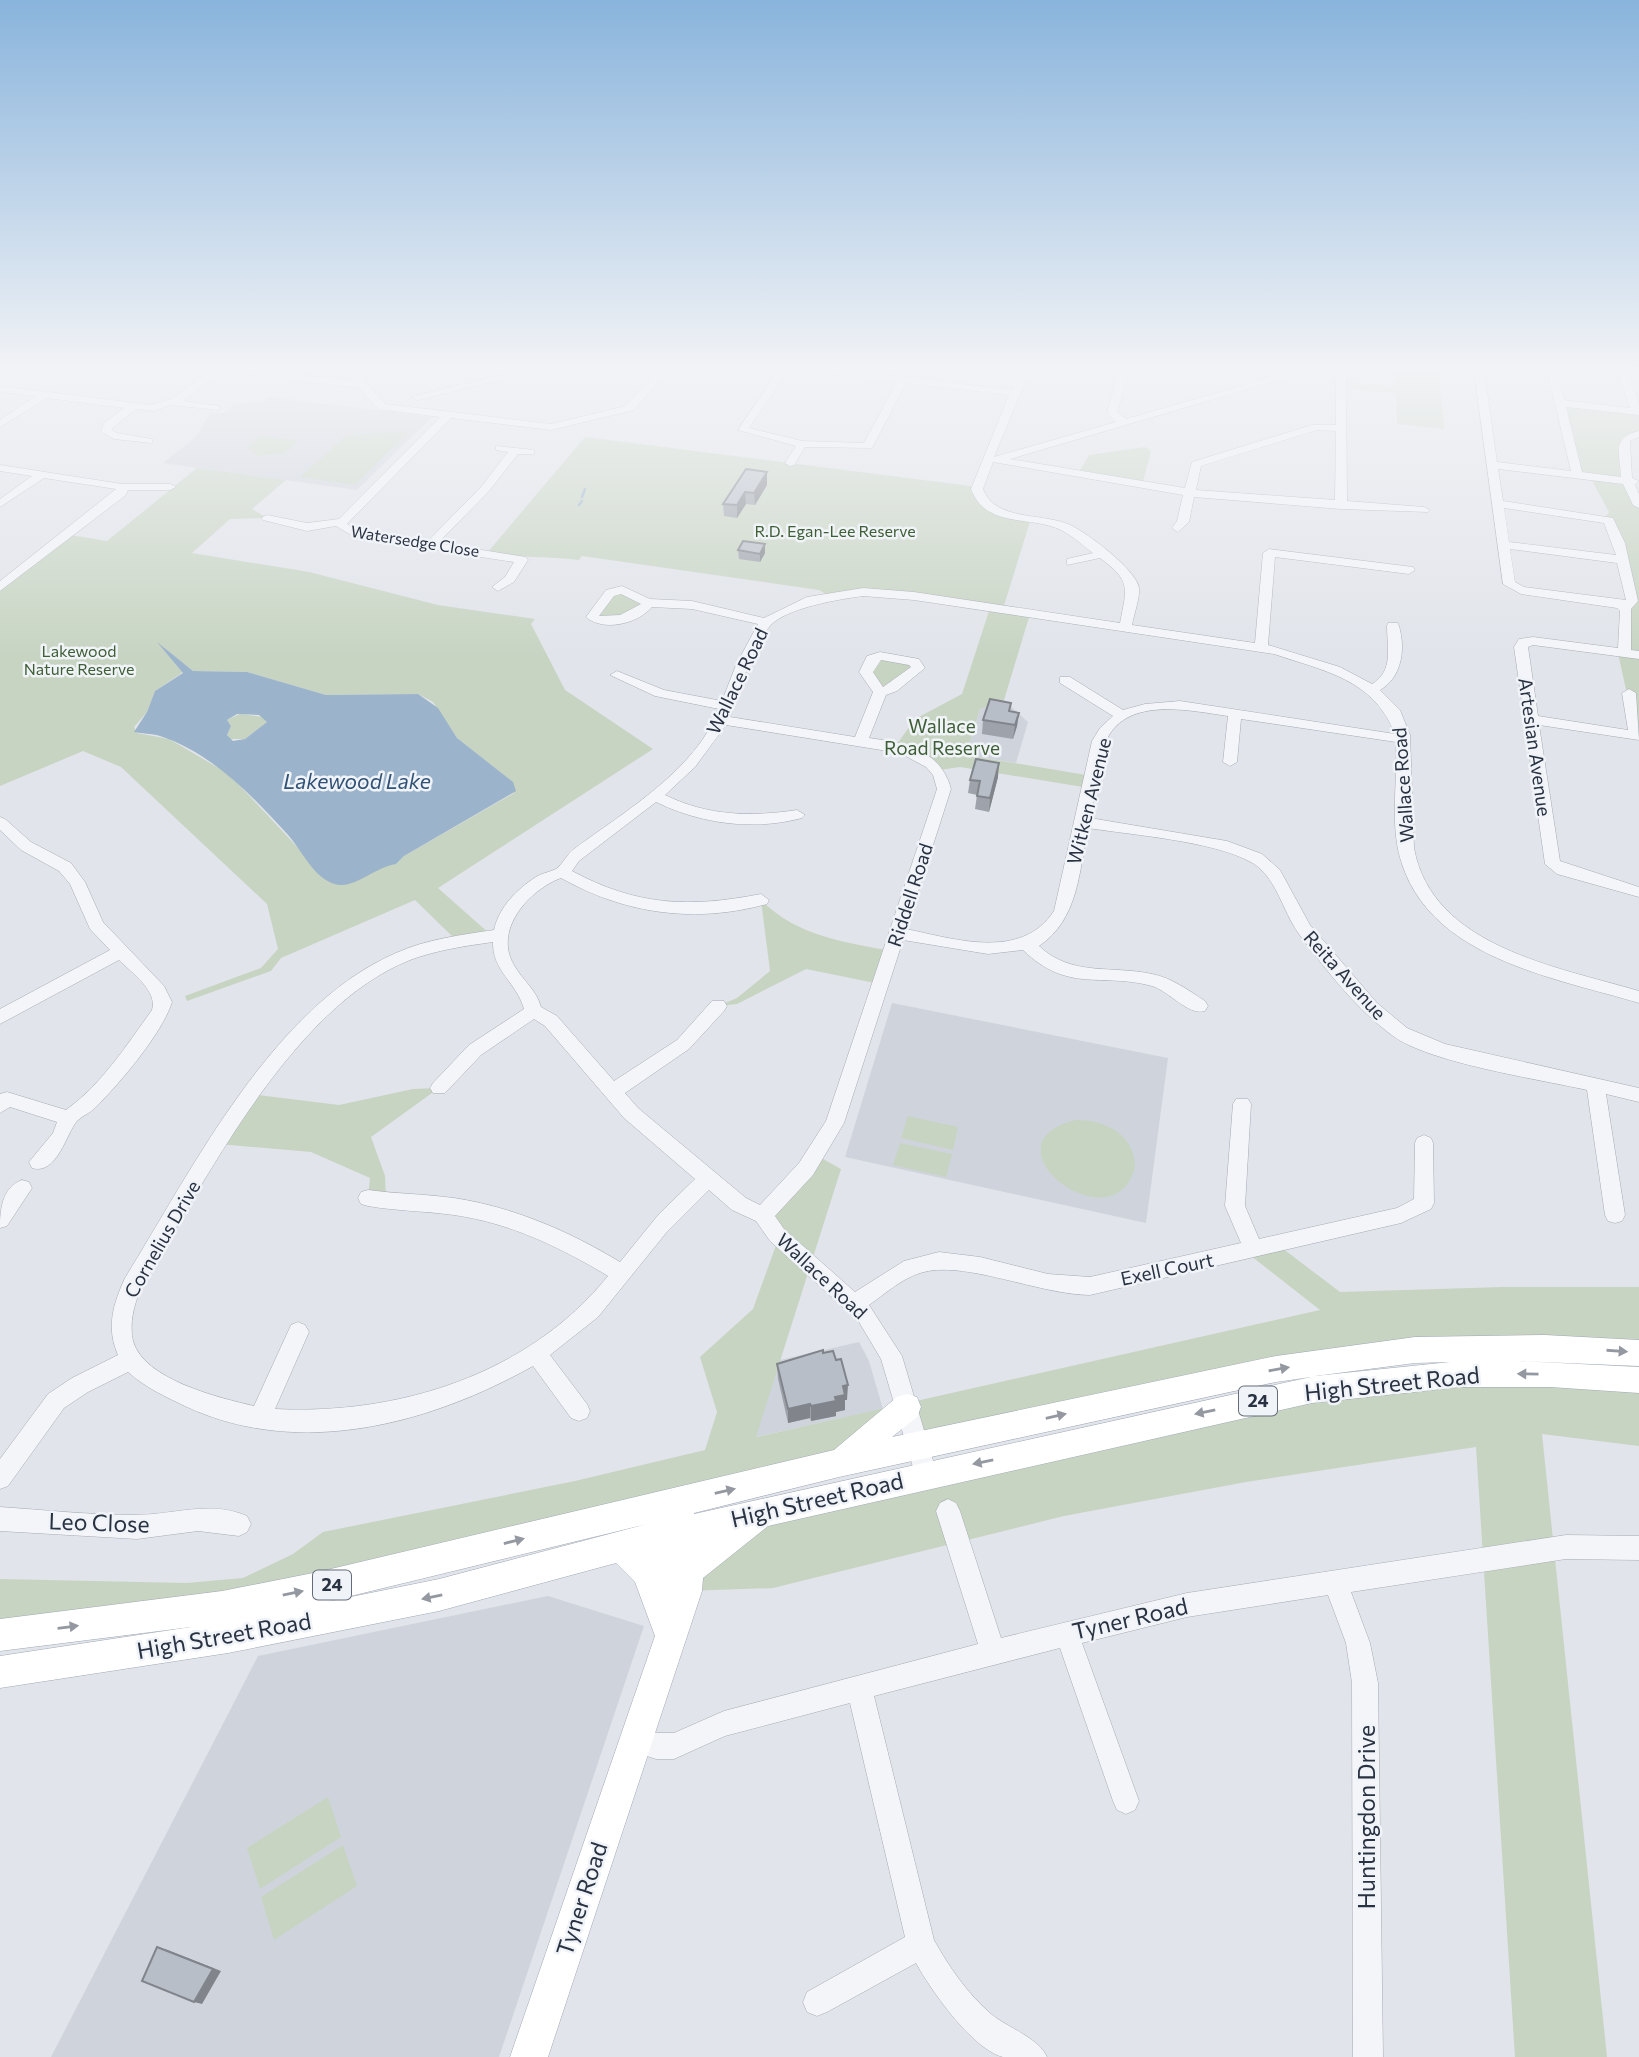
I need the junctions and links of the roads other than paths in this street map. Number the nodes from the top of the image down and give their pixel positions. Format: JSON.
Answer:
{"nodes":[{"id":1,"x":1493,"y":465,"type":"edge"},
{"id":2,"x":397,"y":466,"type":"edge"},
{"id":3,"x":503,"y":466,"type":"edge"},
{"id":4,"x":987,"y":466,"type":"edge"},
{"id":5,"x":1032,"y":466,"type":"edge"},
{"id":6,"x":1195,"y":466,"type":"edge"},
{"id":7,"x":1342,"y":466,"type":"edge"},
{"id":8,"x":1501,"y":466,"type":"edge"},
{"id":9,"x":1575,"y":466,"type":"edge"},
{"id":10,"x":1630,"y":466,"type":"edge"},
{"id":11,"x":1635,"y":466,"type":"edge"},
{"id":12,"x":0,"y":468,"type":"edge"},
{"id":13,"x":43,"y":474,"type":"junction"},
{"id":14,"x":1577,"y":475,"type":"junction"},
{"id":15,"x":1633,"y":485,"type":"edge"},
{"id":16,"x":122,"y":487,"type":"junction"},
{"id":17,"x":170,"y":487,"type":"dead end"},
{"id":18,"x":1190,"y":493,"type":"junction"},
{"id":19,"x":0,"y":504,"type":"edge"},
{"id":20,"x":1497,"y":504,"type":"junction"},
{"id":21,"x":1639,"y":505,"type":"edge"},
{"id":22,"x":1341,"y":506,"type":"junction"},
{"id":23,"x":1424,"y":510,"type":"dead end"},
{"id":24,"x":267,"y":518,"type":"dead end"},
{"id":25,"x":341,"y":522,"type":"junction"},
{"id":26,"x":1178,"y":527,"type":"dead end"},
{"id":27,"x":430,"y":545,"type":"junction"},
{"id":28,"x":1503,"y":545,"type":"junction"},
{"id":29,"x":1102,"y":554,"type":"junction"},
{"id":30,"x":1624,"y":560,"type":"junction"},
{"id":31,"x":1071,"y":562,"type":"dead end"},
{"id":32,"x":1409,"y":570,"type":"dead end"},
{"id":33,"x":0,"y":586,"type":"edge"},
{"id":34,"x":498,"y":587,"type":"dead end"},
{"id":35,"x":648,"y":603,"type":"dead end"},
{"id":36,"x":1624,"y":603,"type":"junction"},
{"id":37,"x":765,"y":622,"type":"junction"},
{"id":38,"x":1126,"y":625,"type":"junction"},
{"id":39,"x":1393,"y":626,"type":"dead end"},
{"id":40,"x":1261,"y":647,"type":"junction"},
{"id":41,"x":1634,"y":655,"type":"edge"},
{"id":42,"x":617,"y":675,"type":"dead end"},
{"id":43,"x":1065,"y":680,"type":"dead end"},
{"id":44,"x":1372,"y":689,"type":"junction"},
{"id":45,"x":880,"y":692,"type":"dead end"},
{"id":46,"x":1629,"y":693,"type":"dead end"},
{"id":47,"x":724,"y":713,"type":"junction"},
{"id":48,"x":1235,"y":713,"type":"junction"},
{"id":49,"x":1123,"y":716,"type":"junction"},
{"id":50,"x":1531,"y":719,"type":"junction"},
{"id":51,"x":1638,"y":735,"type":"edge"},
{"id":52,"x":1403,"y":739,"type":"junction"},
{"id":53,"x":861,"y":740,"type":"junction"},
{"id":54,"x":1230,"y":762,"type":"dead end"},
{"id":55,"x":655,"y":796,"type":"junction"},
{"id":56,"x":797,"y":815,"type":"dead end"},
{"id":57,"x":0,"y":822,"type":"edge"},
{"id":58,"x":1082,"y":822,"type":"junction"},
{"id":59,"x":562,"y":872,"type":"junction"},
{"id":60,"x":1639,"y":892,"type":"edge"},
{"id":61,"x":761,"y":901,"type":"dead end"},
{"id":62,"x":897,"y":933,"type":"junction"},
{"id":63,"x":500,"y":935,"type":"junction"},
{"id":64,"x":1027,"y":944,"type":"junction"},
{"id":65,"x":120,"y":952,"type":"junction"},
{"id":66,"x":1639,"y":998,"type":"edge"},
{"id":67,"x":718,"y":1006,"type":"dead end"},
{"id":68,"x":1199,"y":1006,"type":"dead end"},
{"id":69,"x":533,"y":1011,"type":"junction"},
{"id":70,"x":0,"y":1017,"type":"edge"},
{"id":71,"x":1595,"y":1085,"type":"junction"},
{"id":72,"x":439,"y":1088,"type":"dead end"},
{"id":73,"x":611,"y":1092,"type":"junction"},
{"id":74,"x":1639,"y":1095,"type":"edge"},
{"id":75,"x":2,"y":1099,"type":"edge"},
{"id":76,"x":1242,"y":1104,"type":"dead end"},
{"id":77,"x":68,"y":1118,"type":"junction"},
{"id":78,"x":1424,"y":1143,"type":"dead end"},
{"id":79,"x":39,"y":1162,"type":"dead end"},
{"id":80,"x":709,"y":1178,"type":"junction"},
{"id":81,"x":22,"y":1188,"type":"dead end"},
{"id":82,"x":368,"y":1198,"type":"dead end"},
{"id":83,"x":763,"y":1215,"type":"junction"},
{"id":84,"x":1615,"y":1215,"type":"dead end"},
{"id":85,"x":0,"y":1220,"type":"edge"},
{"id":86,"x":1254,"y":1250,"type":"junction"},
{"id":87,"x":622,"y":1274,"type":"junction"},
{"id":88,"x":855,"y":1303,"type":"junction"},
{"id":89,"x":298,"y":1332,"type":"dead end"},
{"id":90,"x":536,"y":1353,"type":"junction"},
{"id":91,"x":1639,"y":1353,"type":"edge"},
{"id":92,"x":130,"y":1360,"type":"junction"},
{"id":93,"x":1639,"y":1380,"type":"edge"},
{"id":94,"x":907,"y":1407,"type":"junction"},
{"id":95,"x":579,"y":1411,"type":"dead end"},
{"id":96,"x":260,"y":1417,"type":"junction"},
{"id":97,"x":922,"y":1461,"type":"junction"},
{"id":98,"x":839,"y":1463,"type":"junction"},
{"id":99,"x":0,"y":1478,"type":"edge"},
{"id":100,"x":948,"y":1511,"type":"dead end"},
{"id":101,"x":764,"y":1512,"type":"junction"},
{"id":102,"x":0,"y":1519,"type":"edge"},
{"id":103,"x":671,"y":1519,"type":"junction"},
{"id":104,"x":239,"y":1524,"type":"dead end"},
{"id":105,"x":621,"y":1546,"type":"junction"},
{"id":106,"x":1639,"y":1548,"type":"edge"},
{"id":107,"x":688,"y":1570,"type":"junction"},
{"id":108,"x":1335,"y":1582,"type":"junction"},
{"id":109,"x":674,"y":1623,"type":"junction"},
{"id":110,"x":1067,"y":1634,"type":"junction"},
{"id":111,"x":0,"y":1636,"type":"edge"},
{"id":112,"x":993,"y":1652,"type":"junction"},
{"id":113,"x":0,"y":1672,"type":"edge"},
{"id":114,"x":859,"y":1688,"type":"junction"},
{"id":115,"x":634,"y":1740,"type":"junction"},
{"id":116,"x":1126,"y":1801,"type":"dead end"},
{"id":117,"x":920,"y":1944,"type":"junction"},
{"id":118,"x":817,"y":2003,"type":"dead end"},
{"id":119,"x":529,"y":2057,"type":"edge"},
{"id":120,"x":1032,"y":2057,"type":"edge"},
{"id":121,"x":1368,"y":2057,"type":"edge"}],
"edges":[{"from":1,"to":20,"type":"street"},
{"from":2,"to":25,"type":"street","name":"Watersedge Close"},
{"from":3,"to":27,"type":"street"},
{"from":4,"to":29,"type":"street"},
{"from":5,"to":18,"type":"street"},
{"from":6,"to":18,"type":"street"},
{"from":7,"to":22,"type":"street"},
{"from":8,"to":14,"type":"street"},
{"from":9,"to":14,"type":"street"},
{"from":10,"to":15,"type":"street"},
{"from":11,"to":15,"type":"street"},
{"from":12,"to":13,"type":"street"},
{"from":13,"to":16,"type":"street"},
{"from":13,"to":19,"type":"street"},
{"from":14,"to":15,"type":"street"},
{"from":15,"to":21,"type":"street"},
{"from":16,"to":17,"type":"street"},
{"from":16,"to":33,"type":"street"},
{"from":18,"to":22,"type":"street"},
{"from":18,"to":26,"type":"street"},
{"from":20,"to":28,"type":"street"},
{"from":20,"to":30,"type":"street"},
{"from":22,"to":23,"type":"street"},
{"from":24,"to":25,"type":"street"},
{"from":25,"to":27,"type":"street","name":"Watersedge Close"},
{"from":27,"to":34,"type":"street","name":"Watersedge Close"},
{"from":28,"to":30,"type":"street"},
{"from":28,"to":36,"type":"street"},
{"from":29,"to":31,"type":"street"},
{"from":29,"to":38,"type":"street"},
{"from":30,"to":36,"type":"street"},
{"from":32,"to":40,"type":"street"},
{"from":35,"to":37,"type":"street"},
{"from":36,"to":41,"type":"street"},
{"from":37,"to":38,"type":"street","name":"Wallace Road"},
{"from":37,"to":47,"type":"street","name":"Wallace Road"},
{"from":38,"to":40,"type":"street","name":"Wallace Road"},
{"from":39,"to":44,"type":"street"},
{"from":40,"to":44,"type":"street","name":"Wallace Road"},
{"from":41,"to":50,"type":"street","name":"Artesian Avenue"},
{"from":42,"to":47,"type":"street","name":"Riddell Road"},
{"from":43,"to":49,"type":"street"},
{"from":44,"to":52,"type":"street","name":"Wallace Road"},
{"from":45,"to":53,"type":"street"},
{"from":46,"to":51,"type":"street"},
{"from":47,"to":53,"type":"street","name":"Riddell Road"},
{"from":47,"to":55,"type":"street","name":"Wallace Road"},
{"from":48,"to":49,"type":"street","name":"Witken Avenue"},
{"from":48,"to":52,"type":"street","name":"Witken Avenue"},
{"from":48,"to":54,"type":"street"},
{"from":49,"to":58,"type":"street","name":"Witken Avenue"},
{"from":50,"to":51,"type":"street"},
{"from":50,"to":60,"type":"street","name":"Artesian Avenue"},
{"from":52,"to":66,"type":"street","name":"Wallace Road"},
{"from":53,"to":62,"type":"street","name":"Riddell Road"},
{"from":55,"to":56,"type":"street"},
{"from":55,"to":59,"type":"street","name":"Wallace Road"},
{"from":57,"to":65,"type":"street"},
{"from":58,"to":64,"type":"street","name":"Witken Avenue"},
{"from":58,"to":71,"type":"street","name":"Reita Avenue"},
{"from":59,"to":61,"type":"street"},
{"from":59,"to":63,"type":"street","name":"Wallace Road"},
{"from":62,"to":64,"type":"street","name":"Witken Avenue"},
{"from":62,"to":83,"type":"street","name":"Riddell Road"},
{"from":63,"to":69,"type":"street","name":"Wallace Road"},
{"from":63,"to":92,"type":"street","name":"Cornelius Drive"},
{"from":64,"to":68,"type":"street"},
{"from":65,"to":70,"type":"street"},
{"from":65,"to":77,"type":"street"},
{"from":67,"to":73,"type":"street"},
{"from":69,"to":72,"type":"street"},
{"from":69,"to":73,"type":"street","name":"Wallace Road"},
{"from":71,"to":74,"type":"street","name":"Reita Avenue"},
{"from":71,"to":84,"type":"street"},
{"from":73,"to":80,"type":"street","name":"Wallace Road"},
{"from":75,"to":77,"type":"street"},
{"from":76,"to":86,"type":"street"},
{"from":77,"to":79,"type":"street"},
{"from":78,"to":86,"type":"street","name":"Exell Court"},
{"from":80,"to":83,"type":"street","name":"Wallace Road"},
{"from":80,"to":87,"type":"street"},
{"from":81,"to":85,"type":"street"},
{"from":82,"to":87,"type":"street"},
{"from":83,"to":88,"type":"street","name":"Wallace Road"},
{"from":86,"to":88,"type":"street","name":"Exell Court"},
{"from":87,"to":90,"type":"street"},
{"from":88,"to":94,"type":"street","name":"Wallace Road"},
{"from":89,"to":96,"type":"street"},
{"from":90,"to":95,"type":"street"},
{"from":90,"to":96,"type":"street"},
{"from":97,"to":91,"type":"main road","name":"High Street Road","number":"24","one_way":true},
{"from":92,"to":96,"type":"street"},
{"from":92,"to":99,"type":"street"},
{"from":93,"to":97,"type":"main road","name":"High Street Road","number":"24","one_way":true},
{"from":94,"to":97,"type":"street","name":"Wallace Road"},
{"from":94,"to":98,"type":"main road"},
{"from":97,"to":98,"type":"main road","name":"High Street Road","number":"24"},
{"from":97,"to":101,"type":"main road","name":"High Street Road","number":"24"},
{"from":103,"to":98,"type":"main road","name":"High Street Road","number":"24","one_way":true},
{"from":100,"to":112,"type":"street"},
{"from":101,"to":103,"type":"main road","name":"High Street Road","number":"24"},
{"from":101,"to":107,"type":"main road"},
{"from":102,"to":104,"type":"street","name":"Leo Close"},
{"from":103,"to":105,"type":"main road","name":"High Street Road","number":"24"},
{"from":103,"to":107,"type":"main road","name":"Tyner Road"},
{"from":103,"to":109,"type":"main road","name":"Tyner Road"},
{"from":111,"to":103,"type":"main road","name":"High Street Road","number":"24","one_way":true},
{"from":105,"to":109,"type":"main road"},
{"from":105,"to":113,"type":"main road","name":"High Street Road","number":"24","one_way":true},
{"from":106,"to":108,"type":"street","name":"Tyner Road"},
{"from":107,"to":109,"type":"main road","name":"Tyner Road"},
{"from":108,"to":110,"type":"street","name":"Tyner Road"},
{"from":108,"to":121,"type":"street","name":"Huntingdon Drive"},
{"from":109,"to":115,"type":"main road","name":"Tyner Road"},
{"from":110,"to":112,"type":"street","name":"Tyner Road"},
{"from":110,"to":116,"type":"street"},
{"from":112,"to":114,"type":"street","name":"Tyner Road"},
{"from":114,"to":115,"type":"street","name":"Tyner Road"},
{"from":114,"to":117,"type":"street"},
{"from":115,"to":119,"type":"main road","name":"Tyner Road"},
{"from":117,"to":118,"type":"street"},
{"from":117,"to":120,"type":"street"}]}
